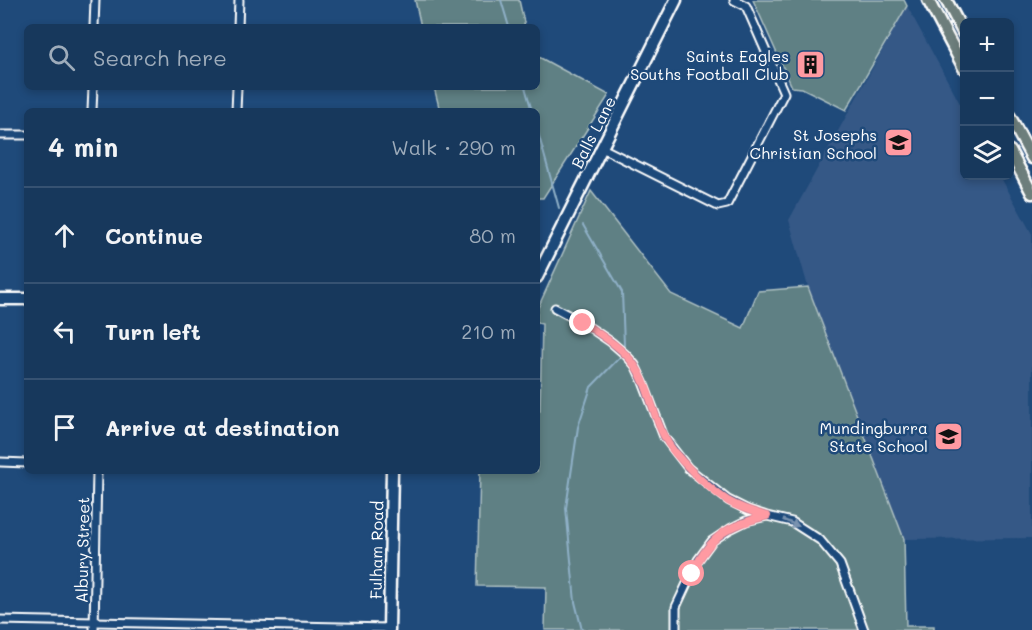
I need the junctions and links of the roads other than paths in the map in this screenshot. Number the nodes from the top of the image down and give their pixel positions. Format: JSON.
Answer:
{"nodes":[{"id":1,"x":95,"y":0,"type":"edge"},
{"id":2,"x":239,"y":0,"type":"edge"},
{"id":3,"x":676,"y":0,"type":"edge"},
{"id":4,"x":734,"y":0,"type":"edge"},
{"id":5,"x":928,"y":0,"type":"edge"},
{"id":6,"x":946,"y":0,"type":"edge"},
{"id":7,"x":94,"y":24,"type":"edge"},
{"id":8,"x":238,"y":24,"type":"edge"},
{"id":9,"x":960,"y":26,"type":"edge"},
{"id":10,"x":960,"y":60,"type":"edge"},
{"id":11,"x":93,"y":90,"type":"edge"},
{"id":12,"x":237,"y":90,"type":"edge"},
{"id":13,"x":92,"y":108,"type":"edge"},
{"id":14,"x":236,"y":108,"type":"edge"},
{"id":15,"x":1014,"y":124,"type":"edge"},
{"id":16,"x":0,"y":135,"type":"edge"},
{"id":17,"x":24,"y":135,"type":"edge"},
{"id":18,"x":602,"y":148,"type":"junction"},
{"id":19,"x":1032,"y":158,"type":"edge"},
{"id":20,"x":1014,"y":159,"type":"edge"},
{"id":21,"x":1032,"y":193,"type":"edge"},
{"id":22,"x":540,"y":271,"type":"edge"},
{"id":23,"x":0,"y":299,"type":"edge"},
{"id":24,"x":24,"y":299,"type":"edge"},
{"id":25,"x":555,"y":308,"type":"dead end"},
{"id":26,"x":0,"y":462,"type":"edge"},
{"id":27,"x":24,"y":463,"type":"edge"},
{"id":28,"x":97,"y":474,"type":"edge"},
{"id":29,"x":392,"y":474,"type":"edge"},
{"id":30,"x":767,"y":516,"type":"junction"},
{"id":31,"x":0,"y":620,"type":"edge"},
{"id":32,"x":94,"y":626,"type":"edge"},
{"id":33,"x":238,"y":627,"type":"edge"},
{"id":34,"x":389,"y":629,"type":"edge"},
{"id":35,"x":676,"y":630,"type":"edge"},
{"id":36,"x":864,"y":630,"type":"edge"}],
"edges":[{"from":1,"to":7,"type":"street"},
{"from":2,"to":8,"type":"street"},
{"from":3,"to":18,"type":"main road","name":"Balls Lane"},
{"from":4,"to":18,"type":"street"},
{"from":5,"to":10,"type":"main road"},
{"from":6,"to":9,"type":"main road"},
{"from":11,"to":13,"type":"street"},
{"from":12,"to":14,"type":"street"},
{"from":15,"to":19,"type":"main road"},
{"from":16,"to":17,"type":"street"},
{"from":18,"to":22,"type":"main road","name":"Balls Lane"},
{"from":20,"to":21,"type":"main road"},
{"from":23,"to":24,"type":"main road"},
{"from":25,"to":30,"type":"street"},
{"from":26,"to":27,"type":"street"},
{"from":28,"to":32,"type":"street","name":"Albury Street"},
{"from":29,"to":34,"type":"main road","name":"Fulham Road"},
{"from":30,"to":35,"type":"street"},
{"from":30,"to":36,"type":"street","one_way":true},
{"from":31,"to":32,"type":"street"},
{"from":32,"to":33,"type":"street"},
{"from":33,"to":34,"type":"street"}]}
